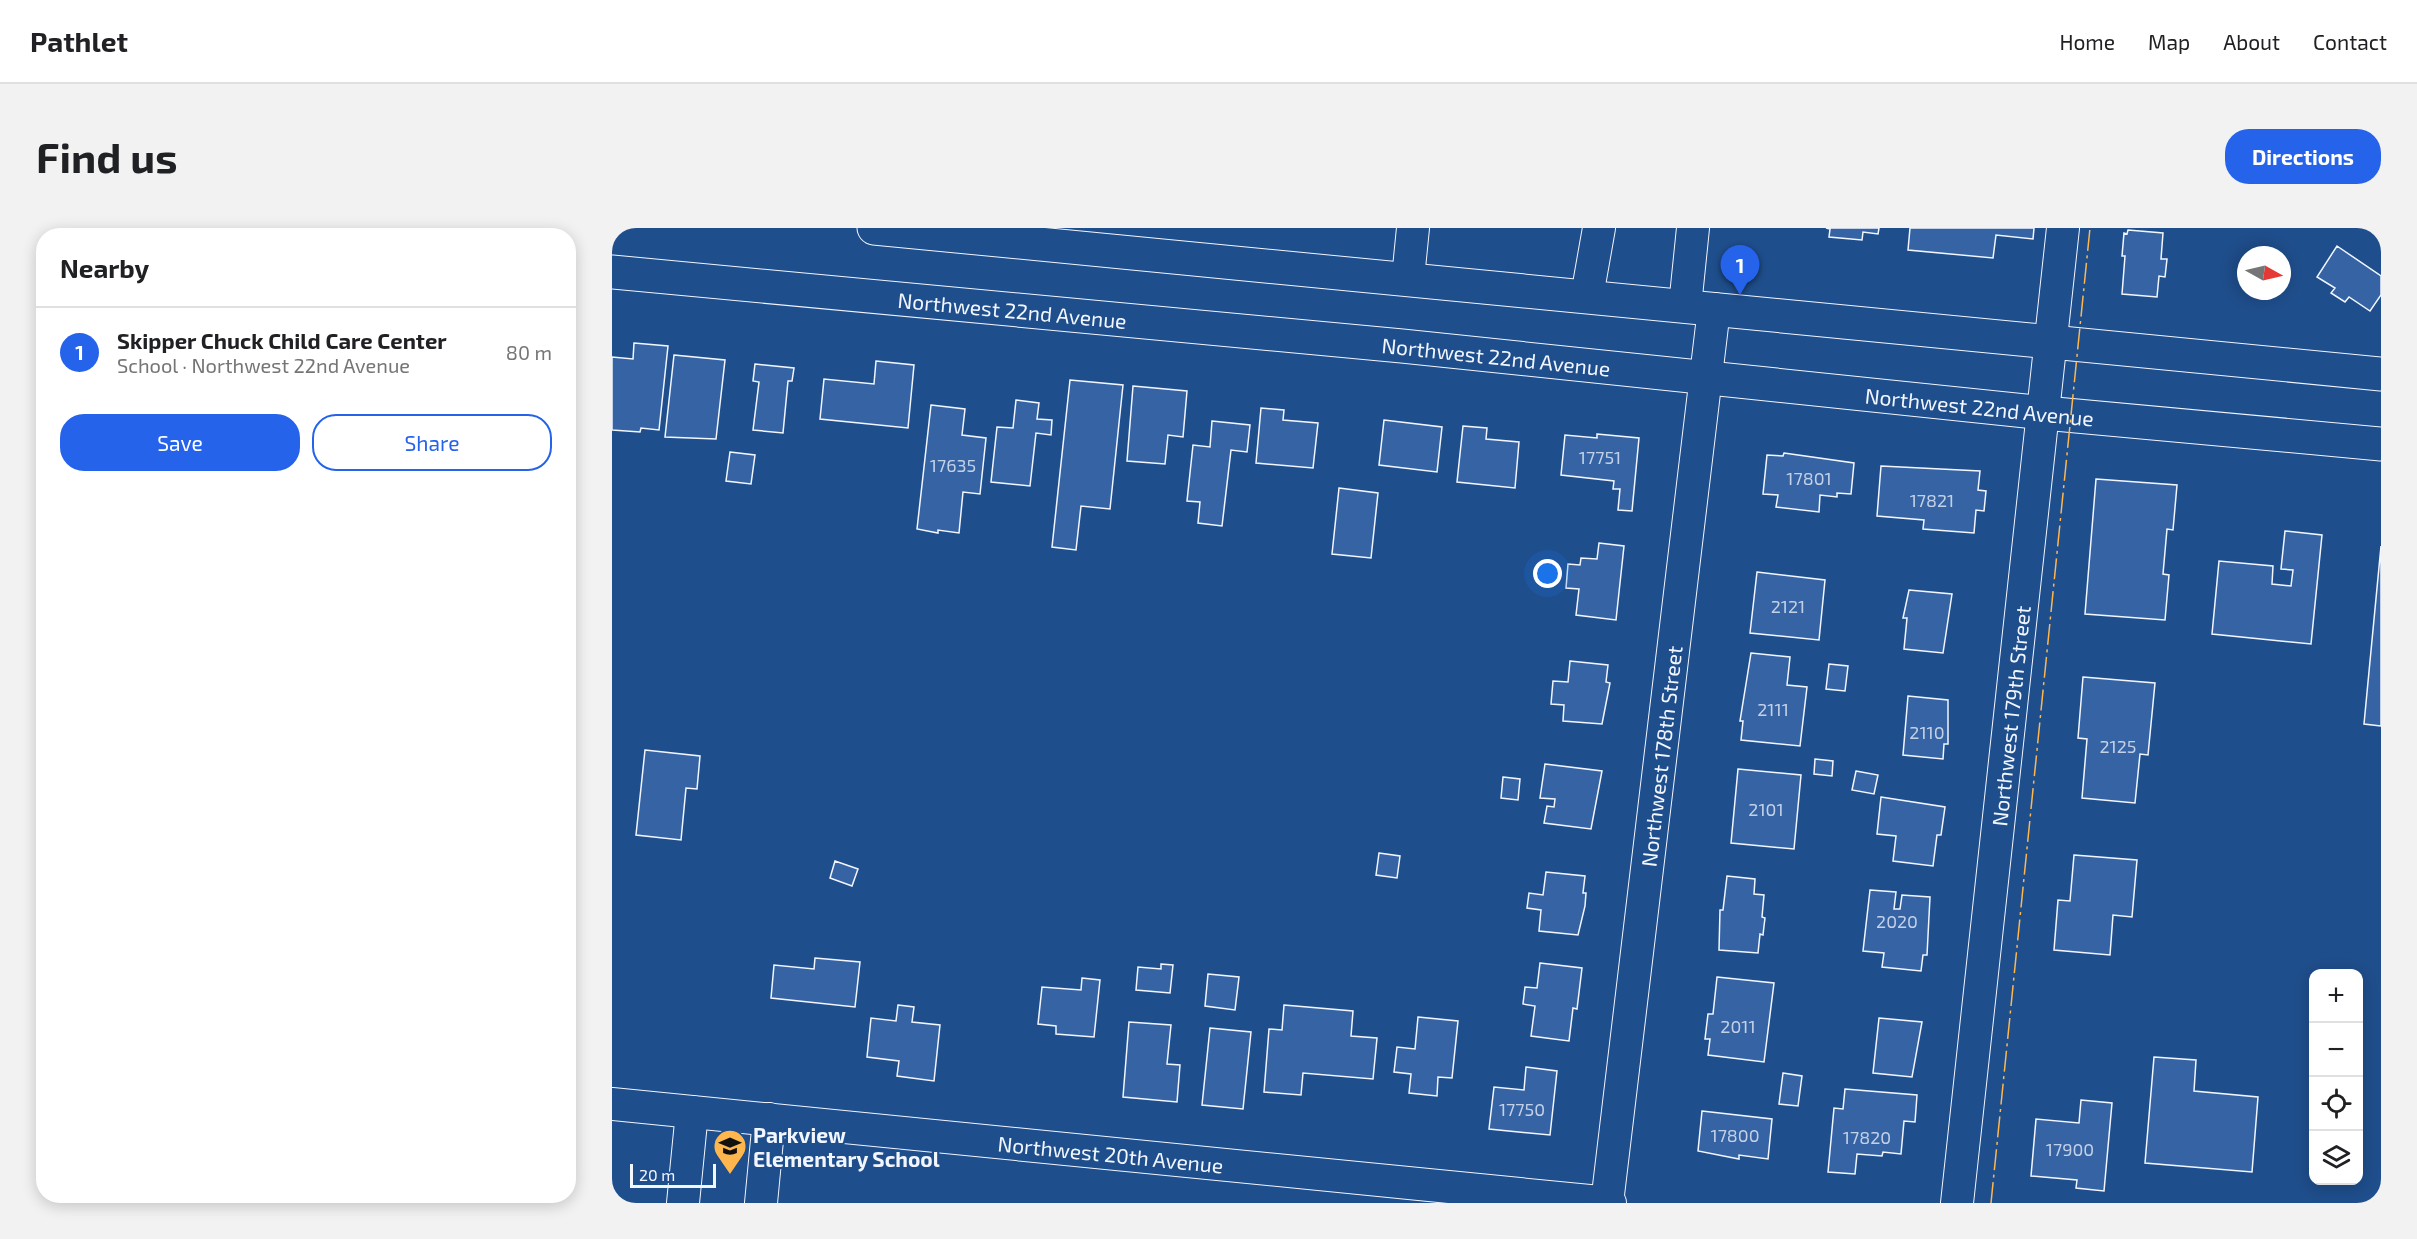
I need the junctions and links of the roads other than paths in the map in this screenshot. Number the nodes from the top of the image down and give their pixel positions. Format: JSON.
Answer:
{"nodes":[{"id":1,"x":874,"y":228,"type":"edge"},
{"id":2,"x":1413,"y":228,"type":"edge"},
{"id":3,"x":1599,"y":228,"type":"edge"},
{"id":4,"x":1693,"y":228,"type":"edge"},
{"id":5,"x":2063,"y":228,"type":"edge"},
{"id":6,"x":612,"y":272,"type":"edge"},
{"id":7,"x":1408,"y":279,"type":"junction"},
{"id":8,"x":1587,"y":296,"type":"junction"},
{"id":9,"x":1699,"y":307,"type":"junction"},
{"id":10,"x":2049,"y":344,"type":"junction"},
{"id":11,"x":2381,"y":374,"type":"edge"},
{"id":12,"x":1707,"y":378,"type":"junction"},
{"id":13,"x":2044,"y":413,"type":"junction"},
{"id":14,"x":2381,"y":444,"type":"edge"},
{"id":15,"x":612,"y":1104,"type":"edge"},
{"id":16,"x":692,"y":1112,"type":"junction"},
{"id":17,"x":769,"y":1119,"type":"junction"},
{"id":18,"x":683,"y":1203,"type":"edge"},
{"id":19,"x":761,"y":1203,"type":"edge"},
{"id":20,"x":1609,"y":1203,"type":"edge"},
{"id":21,"x":1957,"y":1203,"type":"edge"}],
"edges":[{"from":1,"to":7,"type":"main road"},
{"from":2,"to":7,"type":"street"},
{"from":3,"to":8,"type":"street"},
{"from":4,"to":9,"type":"street","name":"Northwest 178th Street"},
{"from":5,"to":10,"type":"street","name":"Northwest 179th Street"},
{"from":6,"to":12,"type":"main road","name":"Northwest 22nd Avenue"},
{"from":7,"to":8,"type":"main road"},
{"from":8,"to":9,"type":"main road"},
{"from":9,"to":10,"type":"main road"},
{"from":9,"to":12,"type":"street","name":"Northwest 178th Street"},
{"from":10,"to":11,"type":"main road"},
{"from":10,"to":13,"type":"street","name":"Northwest 179th Street"},
{"from":12,"to":13,"type":"main road","name":"Northwest 22nd Avenue"},
{"from":12,"to":20,"type":"street","name":"Northwest 178th Street"},
{"from":13,"to":14,"type":"main road","name":"Northwest 22nd Avenue"},
{"from":13,"to":21,"type":"street","name":"Northwest 179th Street"},
{"from":15,"to":16,"type":"street","name":"Northwest 20th Avenue"},
{"from":16,"to":17,"type":"street","name":"Northwest 20th Avenue"},
{"from":16,"to":18,"type":"street"},
{"from":17,"to":19,"type":"street"},
{"from":17,"to":20,"type":"street","name":"Northwest 20th Avenue"}]}
